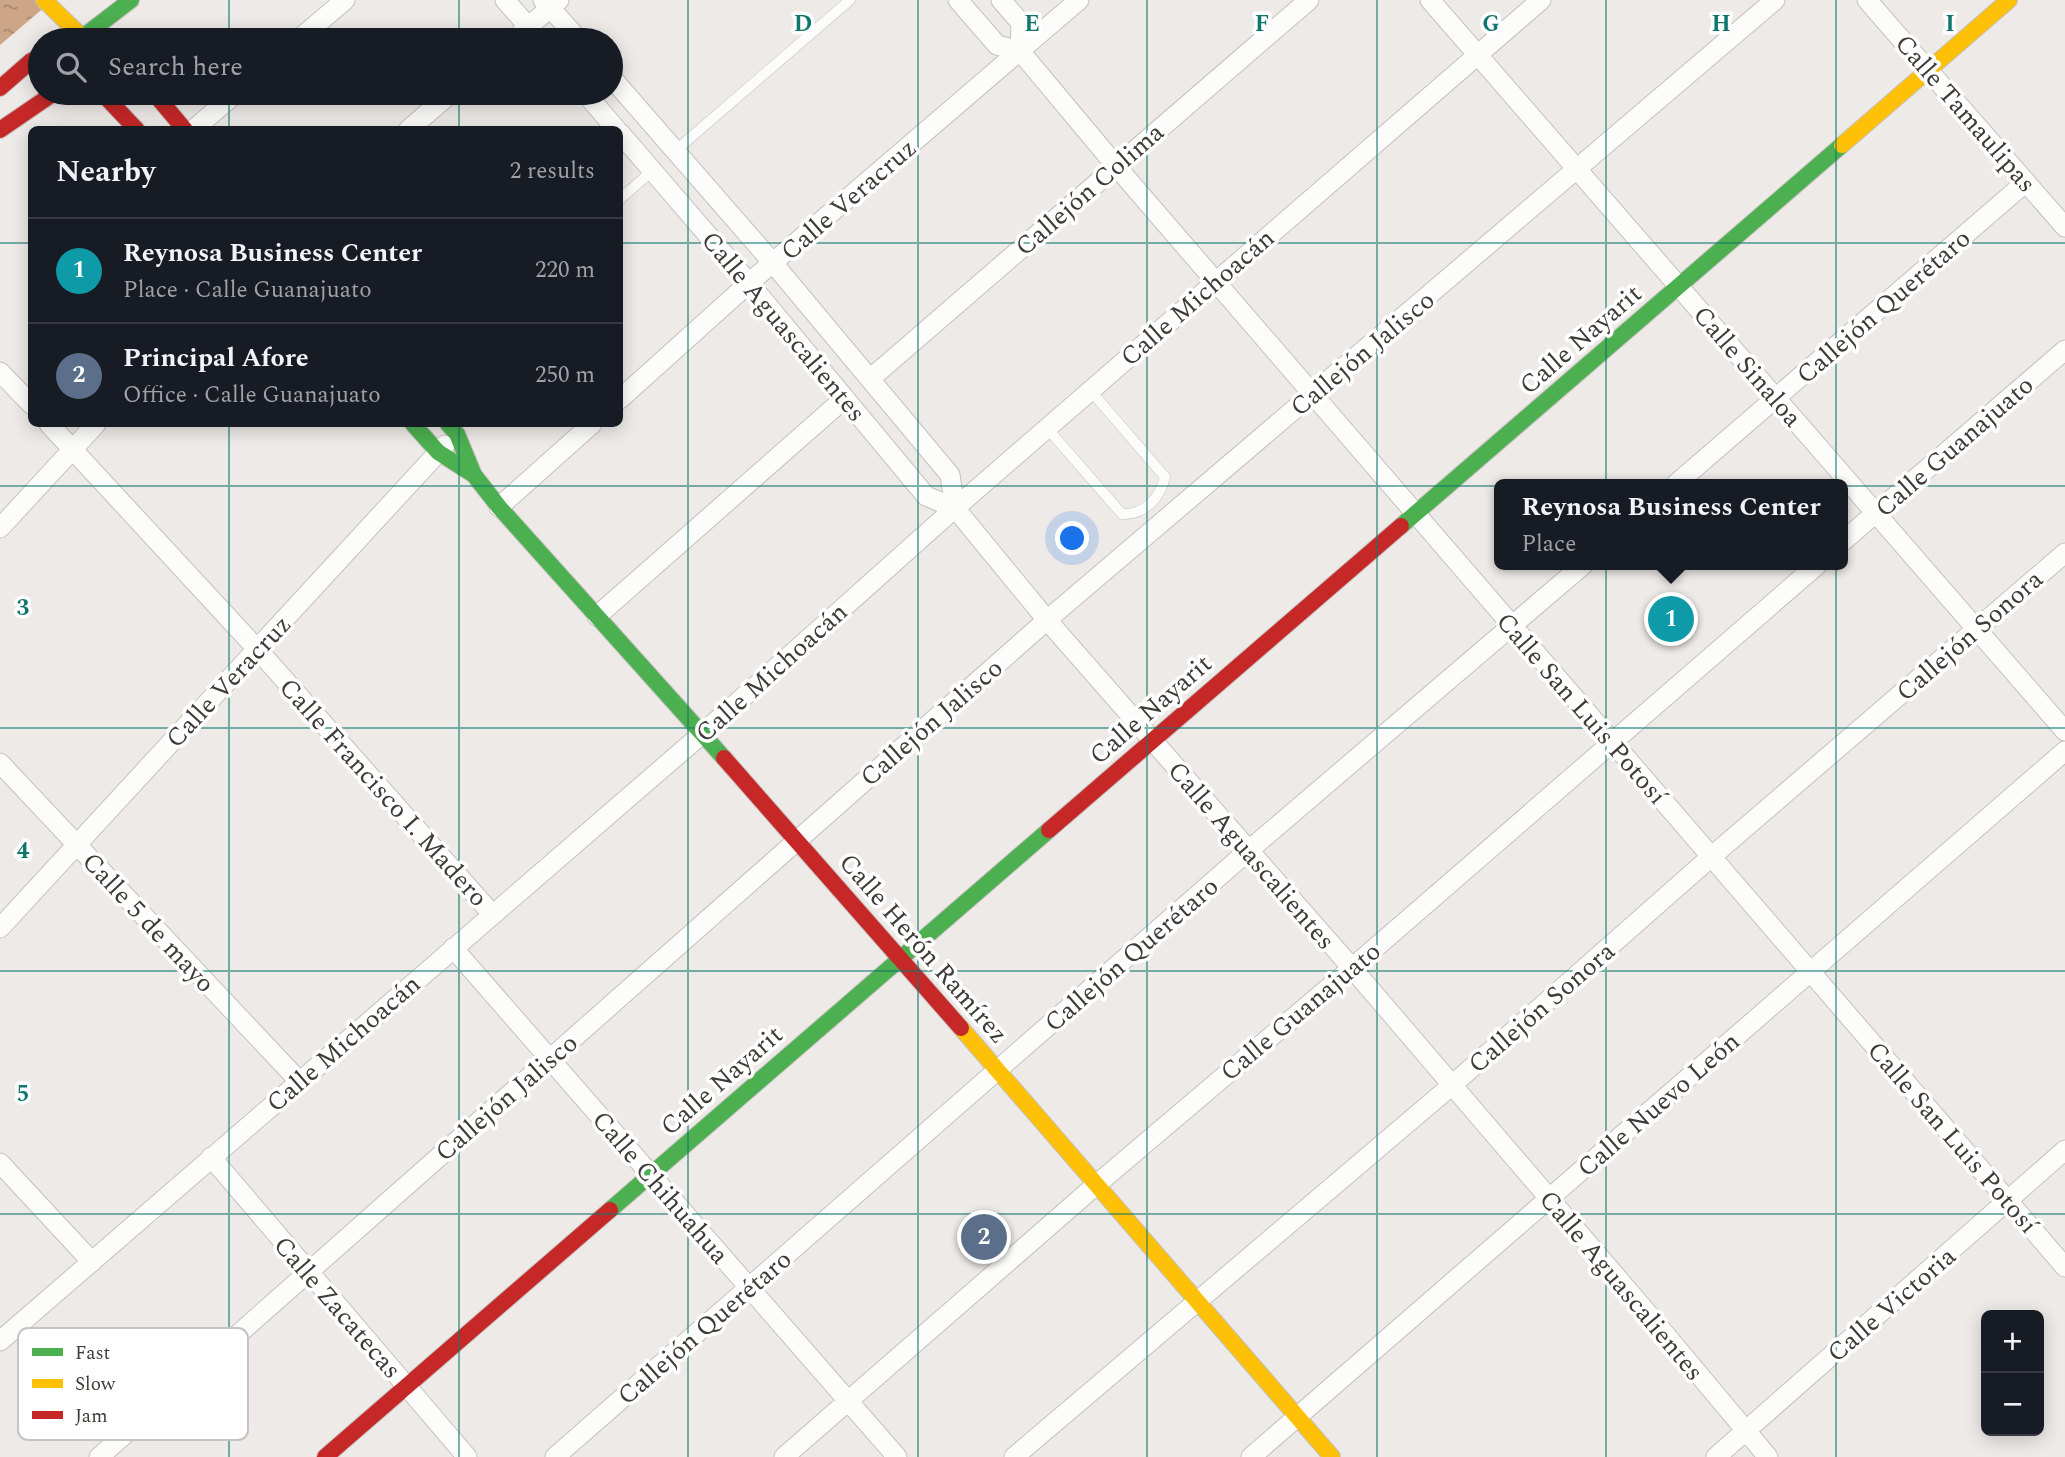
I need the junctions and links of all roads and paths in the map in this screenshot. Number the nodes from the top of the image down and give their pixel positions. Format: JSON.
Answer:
{"nodes":[{"id":1,"x":131,"y":0,"type":"edge"},
{"id":2,"x":345,"y":0,"type":"edge"},
{"id":3,"x":505,"y":0,"type":"edge"},
{"id":4,"x":850,"y":0,"type":"edge"},
{"id":5,"x":958,"y":0,"type":"edge"},
{"id":6,"x":1001,"y":0,"type":"edge"},
{"id":7,"x":1079,"y":0,"type":"edge"},
{"id":8,"x":1309,"y":0,"type":"edge"},
{"id":9,"x":1430,"y":0,"type":"edge"},
{"id":10,"x":1541,"y":0,"type":"edge"},
{"id":11,"x":1774,"y":0,"type":"edge"},
{"id":12,"x":1867,"y":0,"type":"edge"},
{"id":13,"x":2009,"y":0,"type":"edge"},
{"id":14,"x":551,"y":3,"type":"edge"},
{"id":15,"x":49,"y":6,"type":"edge"},
{"id":16,"x":71,"y":28,"type":"edge"},
{"id":17,"x":97,"y":28,"type":"edge"},
{"id":18,"x":312,"y":28,"type":"edge"},
{"id":19,"x":529,"y":28,"type":"edge"},
{"id":20,"x":537,"y":28,"type":"edge"},
{"id":21,"x":570,"y":28,"type":"edge"},
{"id":22,"x":1020,"y":51,"type":"junction"},
{"id":23,"x":1478,"y":55,"type":"junction"},
{"id":24,"x":28,"y":64,"type":"edge"},
{"id":25,"x":1929,"y":70,"type":"junction"},
{"id":26,"x":0,"y":88,"type":"edge"},
{"id":27,"x":623,"y":91,"type":"edge"},
{"id":28,"x":36,"y":105,"type":"edge"},
{"id":29,"x":113,"y":105,"type":"edge"},
{"id":30,"x":164,"y":105,"type":"edge"},
{"id":31,"x":222,"y":105,"type":"edge"},
{"id":32,"x":437,"y":105,"type":"edge"},
{"id":33,"x":595,"y":105,"type":"edge"},
{"id":34,"x":133,"y":126,"type":"edge"},
{"id":35,"x":182,"y":126,"type":"edge"},
{"id":36,"x":198,"y":126,"type":"edge"},
{"id":37,"x":413,"y":126,"type":"edge"},
{"id":38,"x":614,"y":126,"type":"edge"},
{"id":39,"x":0,"y":130,"type":"edge"},
{"id":40,"x":623,"y":137,"type":"edge"},
{"id":41,"x":675,"y":151,"type":"junction"},
{"id":42,"x":1116,"y":166,"type":"junction"},
{"id":43,"x":1578,"y":170,"type":"junction"},
{"id":44,"x":652,"y":171,"type":"junction"},
{"id":45,"x":2026,"y":182,"type":"junction"},
{"id":46,"x":623,"y":196,"type":"edge"},
{"id":47,"x":2065,"y":227,"type":"edge"},
{"id":48,"x":773,"y":263,"type":"junction"},
{"id":49,"x":1214,"y":281,"type":"junction"},
{"id":50,"x":749,"y":283,"type":"junction"},
{"id":51,"x":1679,"y":286,"type":"junction"},
{"id":52,"x":2065,"y":350,"type":"edge"},
{"id":53,"x":0,"y":372,"type":"edge"},
{"id":54,"x":870,"y":379,"type":"junction"},
{"id":55,"x":1090,"y":390,"type":"junction"},
{"id":56,"x":1313,"y":395,"type":"junction"},
{"id":57,"x":623,"y":396,"type":"edge"},
{"id":58,"x":845,"y":398,"type":"junction"},
{"id":59,"x":1776,"y":398,"type":"junction"},
{"id":60,"x":28,"y":401,"type":"edge"},
{"id":61,"x":52,"y":427,"type":"edge"},
{"id":62,"x":93,"y":427,"type":"edge"},
{"id":63,"x":416,"y":427,"type":"edge"},
{"id":64,"x":589,"y":427,"type":"edge"},
{"id":65,"x":1047,"y":428,"type":"junction"},
{"id":66,"x":453,"y":429,"type":"edge"},
{"id":67,"x":73,"y":449,"type":"junction"},
{"id":68,"x":438,"y":452,"type":"junction"},
{"id":69,"x":474,"y":475,"type":"junction"},
{"id":70,"x":1682,"y":479,"type":"edge"},
{"id":71,"x":1846,"y":479,"type":"edge"},
{"id":72,"x":1848,"y":481,"type":"edge"},
{"id":73,"x":499,"y":507,"type":"junction"},
{"id":74,"x":955,"y":508,"type":"junction"},
{"id":75,"x":1876,"y":513,"type":"junction"},
{"id":76,"x":1415,"y":514,"type":"junction"},
{"id":77,"x":0,"y":528,"type":"edge"},
{"id":78,"x":1848,"y":538,"type":"edge"},
{"id":79,"x":2065,"y":553,"type":"edge"},
{"id":80,"x":1577,"y":570,"type":"edge"},
{"id":81,"x":1811,"y":570,"type":"edge"},
{"id":82,"x":597,"y":616,"type":"junction"},
{"id":83,"x":1047,"y":620,"type":"junction"},
{"id":84,"x":1512,"y":626,"type":"junction"},
{"id":85,"x":1976,"y":629,"type":"junction"},
{"id":86,"x":258,"y":650,"type":"junction"},
{"id":87,"x":2065,"y":731,"type":"edge"},
{"id":88,"x":703,"y":733,"type":"junction"},
{"id":89,"x":1152,"y":740,"type":"junction"},
{"id":90,"x":1611,"y":742,"type":"junction"},
{"id":91,"x":2065,"y":751,"type":"edge"},
{"id":92,"x":0,"y":763,"type":"edge"},
{"id":93,"x":797,"y":839,"type":"junction"},
{"id":94,"x":77,"y":845,"type":"junction"},
{"id":95,"x":1248,"y":851,"type":"junction"},
{"id":96,"x":1711,"y":857,"type":"junction"},
{"id":97,"x":492,"y":914,"type":"junction"},
{"id":98,"x":0,"y":928,"type":"edge"},
{"id":99,"x":453,"y":948,"type":"junction"},
{"id":100,"x":899,"y":958,"type":"junction"},
{"id":101,"x":1352,"y":968,"type":"junction"},
{"id":102,"x":1811,"y":973,"type":"junction"},
{"id":103,"x":550,"y":1060,"type":"junction"},
{"id":104,"x":997,"y":1071,"type":"junction"},
{"id":105,"x":299,"y":1081,"type":"junction"},
{"id":106,"x":1451,"y":1086,"type":"junction"},
{"id":107,"x":2065,"y":1150,"type":"edge"},
{"id":108,"x":211,"y":1157,"type":"junction"},
{"id":109,"x":0,"y":1163,"type":"edge"},
{"id":110,"x":650,"y":1174,"type":"junction"},
{"id":111,"x":1096,"y":1185,"type":"junction"},
{"id":112,"x":1549,"y":1199,"type":"junction"},
{"id":113,"x":2007,"y":1201,"type":"junction"},
{"id":114,"x":92,"y":1262,"type":"junction"},
{"id":115,"x":2065,"y":1268,"type":"edge"},
{"id":116,"x":307,"y":1272,"type":"junction"},
{"id":117,"x":749,"y":1288,"type":"junction"},
{"id":118,"x":1197,"y":1301,"type":"junction"},
{"id":119,"x":244,"y":1328,"type":"edge"},
{"id":120,"x":0,"y":1341,"type":"edge"},
{"id":121,"x":406,"y":1386,"type":"junction"},
{"id":122,"x":848,"y":1401,"type":"junction"},
{"id":123,"x":1297,"y":1417,"type":"junction"},
{"id":124,"x":1746,"y":1432,"type":"junction"},
{"id":125,"x":118,"y":1440,"type":"edge"},
{"id":126,"x":99,"y":1457,"type":"edge"},
{"id":127,"x":325,"y":1457,"type":"edge"},
{"id":128,"x":467,"y":1457,"type":"edge"},
{"id":129,"x":555,"y":1457,"type":"edge"},
{"id":130,"x":783,"y":1457,"type":"edge"},
{"id":131,"x":897,"y":1457,"type":"edge"},
{"id":132,"x":1014,"y":1457,"type":"edge"},
{"id":133,"x":1251,"y":1457,"type":"edge"},
{"id":134,"x":1332,"y":1457,"type":"edge"},
{"id":135,"x":1716,"y":1457,"type":"edge"},
{"id":136,"x":1768,"y":1457,"type":"edge"}],
"edges":[{"from":1,"to":17,"type":"street"},
{"from":2,"to":18,"type":"street"},
{"from":3,"to":19,"type":"street"},
{"from":4,"to":41,"type":"lane"},
{"from":5,"to":22,"type":"street","name":"Calle San Luis Potosí"},
{"from":6,"to":22,"type":"street"},
{"from":7,"to":22,"type":"street","name":"Calle Veracruz"},
{"from":8,"to":42,"type":"street","name":"Callejón Colima"},
{"from":9,"to":23,"type":"street","name":"Calle Sinaloa"},
{"from":10,"to":23,"type":"street","name":"Calle Michoacán"},
{"from":11,"to":43,"type":"street","name":"Callejón Jalisco"},
{"from":12,"to":25,"type":"street","name":"Calle Tamaulipas"},
{"from":13,"to":25,"type":"street","name":"Calle Nayarit"},
{"from":14,"to":20,"type":"street"},
{"from":14,"to":21,"type":"street"},
{"from":15,"to":16,"type":"street"},
{"from":22,"to":42,"type":"street","name":"Calle San Luis Potosí"},
{"from":22,"to":48,"type":"street","name":"Calle Veracruz"},
{"from":23,"to":43,"type":"street","name":"Calle Sinaloa"},
{"from":23,"to":49,"type":"street","name":"Calle Michoacán"},
{"from":24,"to":26,"type":"street"},
{"from":25,"to":45,"type":"street","name":"Calle Tamaulipas"},
{"from":25,"to":51,"type":"street","name":"Calle Nayarit"},
{"from":27,"to":41,"type":"street","name":"Calle Aguascalientes"},
{"from":28,"to":39,"type":"street"},
{"from":29,"to":34,"type":"street"},
{"from":30,"to":35,"type":"street"},
{"from":31,"to":36,"type":"street"},
{"from":32,"to":37,"type":"street"},
{"from":33,"to":38,"type":"street","name":"Calle Aguascalientes"},
{"from":40,"to":44,"type":"street","name":"Calle Aguascalientes"},
{"from":41,"to":48,"type":"street","name":"Calle Aguascalientes"},
{"from":42,"to":49,"type":"street","name":"Calle San Luis Potosí"},
{"from":42,"to":54,"type":"street","name":"Callejón Colima"},
{"from":43,"to":51,"type":"street","name":"Calle Sinaloa"},
{"from":43,"to":56,"type":"street","name":"Callejón Jalisco"},
{"from":44,"to":46,"type":"lane"},
{"from":44,"to":50,"type":"street","name":"Calle Aguascalientes"},
{"from":45,"to":47,"type":"street","name":"Calle Tamaulipas"},
{"from":45,"to":59,"type":"street","name":"Callejón Querétaro"},
{"from":48,"to":50,"type":"street","name":"Calle Veracruz"},
{"from":48,"to":54,"type":"street","name":"Calle Aguascalientes"},
{"from":49,"to":55,"type":"street","name":"Calle Michoacán"},
{"from":49,"to":56,"type":"street","name":"Calle San Luis Potosí"},
{"from":50,"to":57,"type":"street","name":"Calle Veracruz"},
{"from":50,"to":58,"type":"street","name":"Calle Aguascalientes"},
{"from":51,"to":59,"type":"street","name":"Calle Sinaloa"},
{"from":51,"to":76,"type":"street","name":"Calle Nayarit"},
{"from":52,"to":75,"type":"street","name":"Calle Guanajuato"},
{"from":53,"to":60,"type":"street"},
{"from":54,"to":74,"type":"street","name":"Calle Aguascalientes"},
{"from":55,"to":65,"type":"street","name":"Calle Michoacán"},
{"from":55,"to":65,"type":"lane"},
{"from":56,"to":76,"type":"street","name":"Calle San Luis Potosí"},
{"from":56,"to":83,"type":"street","name":"Callejón Jalisco"},
{"from":58,"to":74,"type":"street","name":"Calle Aguascalientes"},
{"from":58,"to":82,"type":"street"},
{"from":59,"to":70,"type":"street","name":"Callejón Querétaro"},
{"from":59,"to":71,"type":"street","name":"Calle Sinaloa"},
{"from":61,"to":67,"type":"street","name":"Calle Francisco I. Madero"},
{"from":62,"to":67,"type":"street"},
{"from":63,"to":68,"type":"street","name":"Calle Herón Ramírez"},
{"from":64,"to":73,"type":"street"},
{"from":65,"to":74,"type":"street","name":"Calle Michoacán"},
{"from":66,"to":68,"type":"street","name":"Calle Veracruz"},
{"from":66,"to":69,"type":"street","name":"Calle Herón Ramírez"},
{"from":67,"to":77,"type":"street"},
{"from":67,"to":86,"type":"street","name":"Calle Francisco I. Madero"},
{"from":68,"to":69,"type":"street","name":"Calle Herón Ramírez"},
{"from":68,"to":86,"type":"street","name":"Calle Veracruz"},
{"from":69,"to":73,"type":"street","name":"Calle Herón Ramírez"},
{"from":72,"to":75,"type":"street","name":"Calle Sinaloa"},
{"from":73,"to":82,"type":"street","name":"Calle Herón Ramírez"},
{"from":74,"to":83,"type":"street","name":"Calle Aguascalientes"},
{"from":74,"to":88,"type":"street","name":"Calle Michoacán"},
{"from":75,"to":78,"type":"street","name":"Calle Guanajuato"},
{"from":75,"to":85,"type":"street","name":"Calle Sinaloa"},
{"from":76,"to":84,"type":"street","name":"Calle San Luis Potosí"},
{"from":76,"to":89,"type":"street","name":"Calle Nayarit"},
{"from":79,"to":85,"type":"street","name":"Callejón Sonora"},
{"from":80,"to":84,"type":"street","name":"Callejón Querétaro"},
{"from":81,"to":90,"type":"street","name":"Calle Guanajuato"},
{"from":82,"to":88,"type":"street","name":"Calle Herón Ramírez"},
{"from":83,"to":89,"type":"street","name":"Calle Aguascalientes"},
{"from":83,"to":93,"type":"street","name":"Callejón Jalisco"},
{"from":84,"to":90,"type":"street","name":"Calle San Luis Potosí"},
{"from":84,"to":95,"type":"street","name":"Callejón Querétaro"},
{"from":85,"to":87,"type":"street","name":"Calle Sinaloa"},
{"from":85,"to":96,"type":"street","name":"Callejón Sonora"},
{"from":86,"to":94,"type":"street","name":"Calle Veracruz"},
{"from":86,"to":97,"type":"street","name":"Calle Francisco I. Madero"},
{"from":88,"to":93,"type":"street","name":"Calle Herón Ramírez"},
{"from":88,"to":97,"type":"street","name":"Calle Michoacán"},
{"from":89,"to":95,"type":"street","name":"Calle Aguascalientes"},
{"from":89,"to":100,"type":"street","name":"Calle Nayarit"},
{"from":90,"to":96,"type":"street","name":"Calle San Luis Potosí"},
{"from":90,"to":101,"type":"street","name":"Calle Guanajuato"},
{"from":91,"to":102,"type":"street","name":"Calle Nuevo León"},
{"from":92,"to":94,"type":"street","name":"Calle 5 de mayo"},
{"from":93,"to":100,"type":"street","name":"Calle Herón Ramírez"},
{"from":93,"to":103,"type":"street","name":"Callejón Jalisco"},
{"from":94,"to":98,"type":"street","name":"Calle Veracruz"},
{"from":94,"to":105,"type":"street","name":"Calle 5 de mayo"},
{"from":95,"to":101,"type":"street","name":"Calle Aguascalientes"},
{"from":95,"to":104,"type":"street","name":"Callejón Querétaro"},
{"from":96,"to":102,"type":"street","name":"Calle San Luis Potosí"},
{"from":96,"to":106,"type":"street","name":"Callejón Sonora"},
{"from":97,"to":99,"type":"street","name":"Calle Michoacán"},
{"from":99,"to":103,"type":"street","name":"Calle Chihuahua"},
{"from":99,"to":105,"type":"street","name":"Calle Michoacán"},
{"from":100,"to":104,"type":"street","name":"Calle Herón Ramírez"},
{"from":100,"to":110,"type":"street","name":"Calle Nayarit"},
{"from":101,"to":106,"type":"street","name":"Calle Aguascalientes"},
{"from":101,"to":111,"type":"street","name":"Calle Guanajuato"},
{"from":102,"to":112,"type":"street","name":"Calle Nuevo León"},
{"from":102,"to":113,"type":"street","name":"Calle San Luis Potosí"},
{"from":103,"to":110,"type":"street","name":"Calle Chihuahua"},
{"from":103,"to":116,"type":"street","name":"Callejón Jalisco"},
{"from":104,"to":111,"type":"street","name":"Calle Herón Ramírez"},
{"from":104,"to":117,"type":"street","name":"Callejón Querétaro"},
{"from":105,"to":108,"type":"street","name":"Calle Michoacán"},
{"from":106,"to":112,"type":"street","name":"Calle Aguascalientes"},
{"from":106,"to":118,"type":"street","name":"Callejón Sonora"},
{"from":107,"to":113,"type":"street","name":"Calle Victoria"},
{"from":108,"to":114,"type":"street","name":"Calle Michoacán"},
{"from":108,"to":116,"type":"street","name":"Calle Zacatecas"},
{"from":109,"to":114,"type":"street"},
{"from":110,"to":117,"type":"street","name":"Calle Chihuahua"},
{"from":110,"to":121,"type":"street","name":"Calle Nayarit"},
{"from":111,"to":118,"type":"street","name":"Calle Herón Ramírez"},
{"from":111,"to":122,"type":"street","name":"Calle Guanajuato"},
{"from":112,"to":123,"type":"street","name":"Calle Nuevo León"},
{"from":112,"to":124,"type":"street","name":"Calle Aguascalientes"},
{"from":113,"to":115,"type":"street","name":"Calle San Luis Potosí"},
{"from":113,"to":124,"type":"street","name":"Calle Victoria"},
{"from":114,"to":120,"type":"street","name":"Calle Michoacán"},
{"from":116,"to":119,"type":"street","name":"Callejón Jalisco"},
{"from":116,"to":121,"type":"street","name":"Calle Zacatecas"},
{"from":117,"to":122,"type":"street","name":"Calle Chihuahua"},
{"from":117,"to":129,"type":"street","name":"Callejón Querétaro"},
{"from":118,"to":123,"type":"street","name":"Calle Herón Ramírez"},
{"from":118,"to":132,"type":"street","name":"Callejón Sonora"},
{"from":121,"to":127,"type":"street","name":"Calle Nayarit"},
{"from":121,"to":128,"type":"street","name":"Calle Zacatecas"},
{"from":122,"to":130,"type":"street","name":"Calle Guanajuato"},
{"from":122,"to":131,"type":"street","name":"Calle Chihuahua"},
{"from":123,"to":133,"type":"street","name":"Calle Nuevo León"},
{"from":123,"to":134,"type":"street","name":"Calle Herón Ramírez"},
{"from":124,"to":135,"type":"street","name":"Calle Victoria"},
{"from":124,"to":136,"type":"street","name":"Calle Aguascalientes"},
{"from":125,"to":126,"type":"street","name":"Callejón Jalisco"}]}
